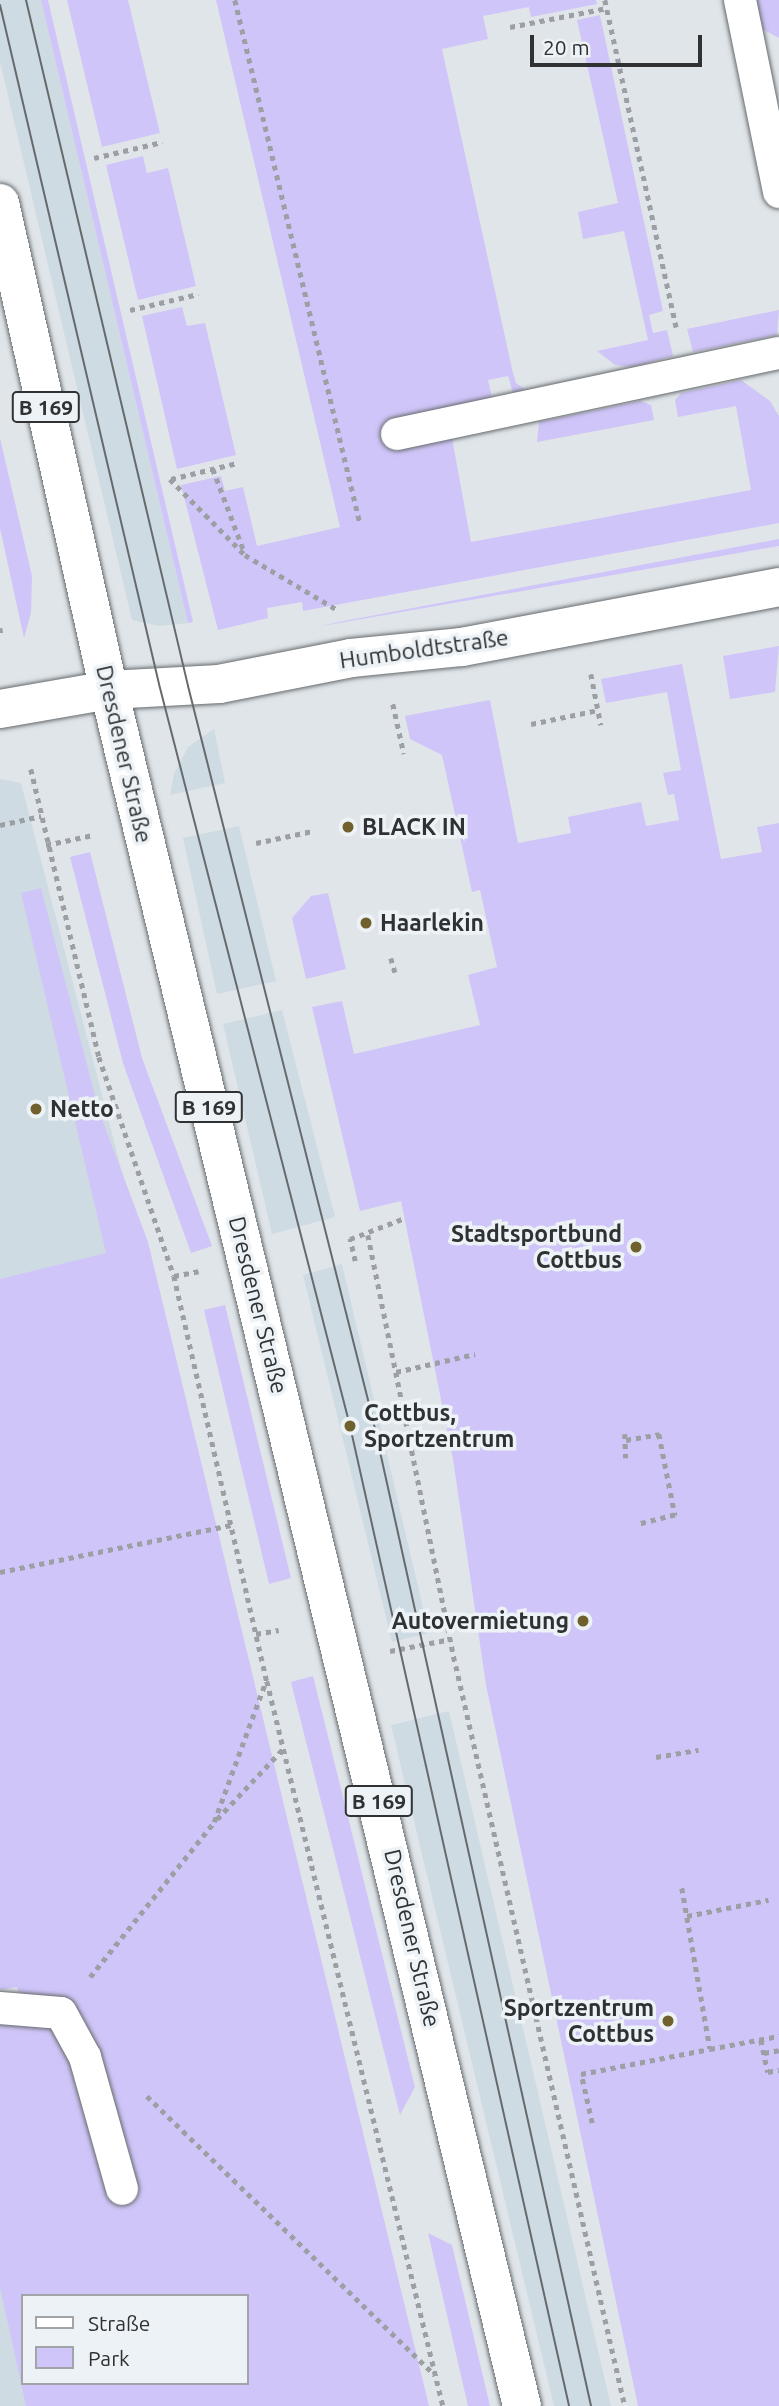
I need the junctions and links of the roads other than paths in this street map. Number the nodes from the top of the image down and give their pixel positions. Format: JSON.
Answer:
{"nodes":[{"id":1,"x":740,"y":0,"type":"edge"},
{"id":2,"x":779,"y":192,"type":"edge"},
{"id":3,"x":0,"y":203,"type":"edge"},
{"id":4,"x":779,"y":353,"type":"edge"},
{"id":5,"x":397,"y":434,"type":"dead end"},
{"id":6,"x":779,"y":587,"type":"edge"},
{"id":7,"x":109,"y":690,"type":"junction"},
{"id":8,"x":0,"y":709,"type":"edge"},
{"id":9,"x":0,"y":2008,"type":"edge"},
{"id":10,"x":122,"y":2189,"type":"dead end"},
{"id":11,"x":522,"y":2406,"type":"edge"}],
"edges":[{"from":1,"to":2,"type":"lane"},
{"from":3,"to":7,"type":"main road","name":"Dresdener Straße","number":"B 169"},
{"from":4,"to":5,"type":"lane"},
{"from":6,"to":7,"type":"main road","name":"Humboldtstraße"},
{"from":7,"to":8,"type":"main road","name":"Humboldtstraße"},
{"from":7,"to":11,"type":"main road","name":"Dresdener Straße","number":"B 169"},
{"from":9,"to":10,"type":"lane"}]}
